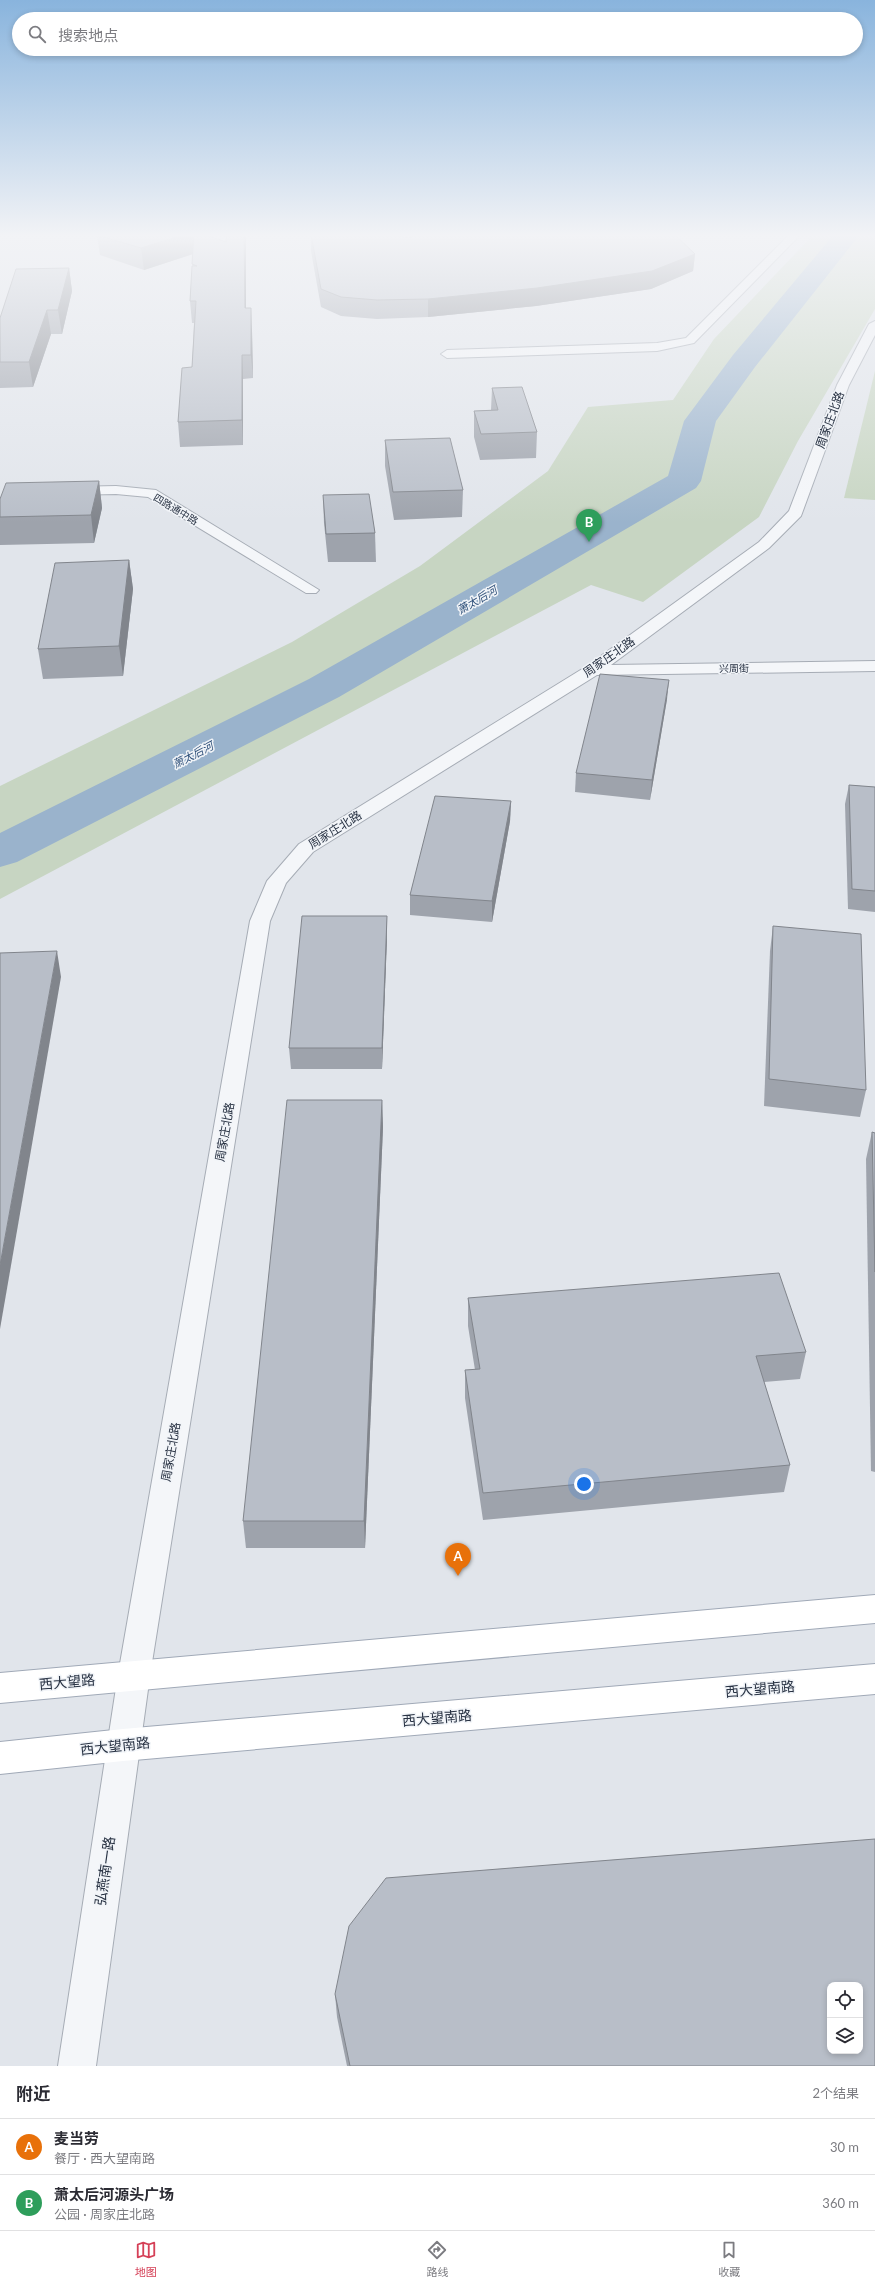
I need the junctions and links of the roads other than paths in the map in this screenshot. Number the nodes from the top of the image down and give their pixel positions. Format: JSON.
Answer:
{"nodes":[{"id":1,"x":702,"y":329,"type":"edge"},
{"id":2,"x":872,"y":329,"type":"edge"},
{"id":3,"x":447,"y":354,"type":"dead end"},
{"id":4,"x":56,"y":493,"type":"edge"},
{"id":5,"x":311,"y":590,"type":"dead end"},
{"id":6,"x":875,"y":666,"type":"edge"},
{"id":7,"x":593,"y":670,"type":"junction"},
{"id":8,"x":875,"y":1609,"type":"edge"},
{"id":9,"x":134,"y":1675,"type":"junction"},
{"id":10,"x":875,"y":1679,"type":"edge"},
{"id":11,"x":0,"y":1688,"type":"edge"},
{"id":12,"x":123,"y":1745,"type":"junction"},
{"id":13,"x":0,"y":1758,"type":"edge"},
{"id":14,"x":77,"y":2066,"type":"edge"}],
"edges":[{"from":1,"to":3,"type":"street"},
{"from":2,"to":7,"type":"street","name":"周家庄北路"},
{"from":4,"to":5,"type":"street","name":"四路通中路"},
{"from":6,"to":7,"type":"street","name":"兴周街"},
{"from":7,"to":9,"type":"street","name":"周家庄北路"},
{"from":8,"to":9,"type":"main road"},
{"from":9,"to":11,"type":"main road","name":"西大望路"},
{"from":9,"to":12,"type":"street","name":"弘燕南一路"},
{"from":10,"to":12,"type":"main road","name":"西大望南路"},
{"from":12,"to":13,"type":"main road","name":"西大望南路"},
{"from":12,"to":14,"type":"street","name":"弘燕南一路"}]}
